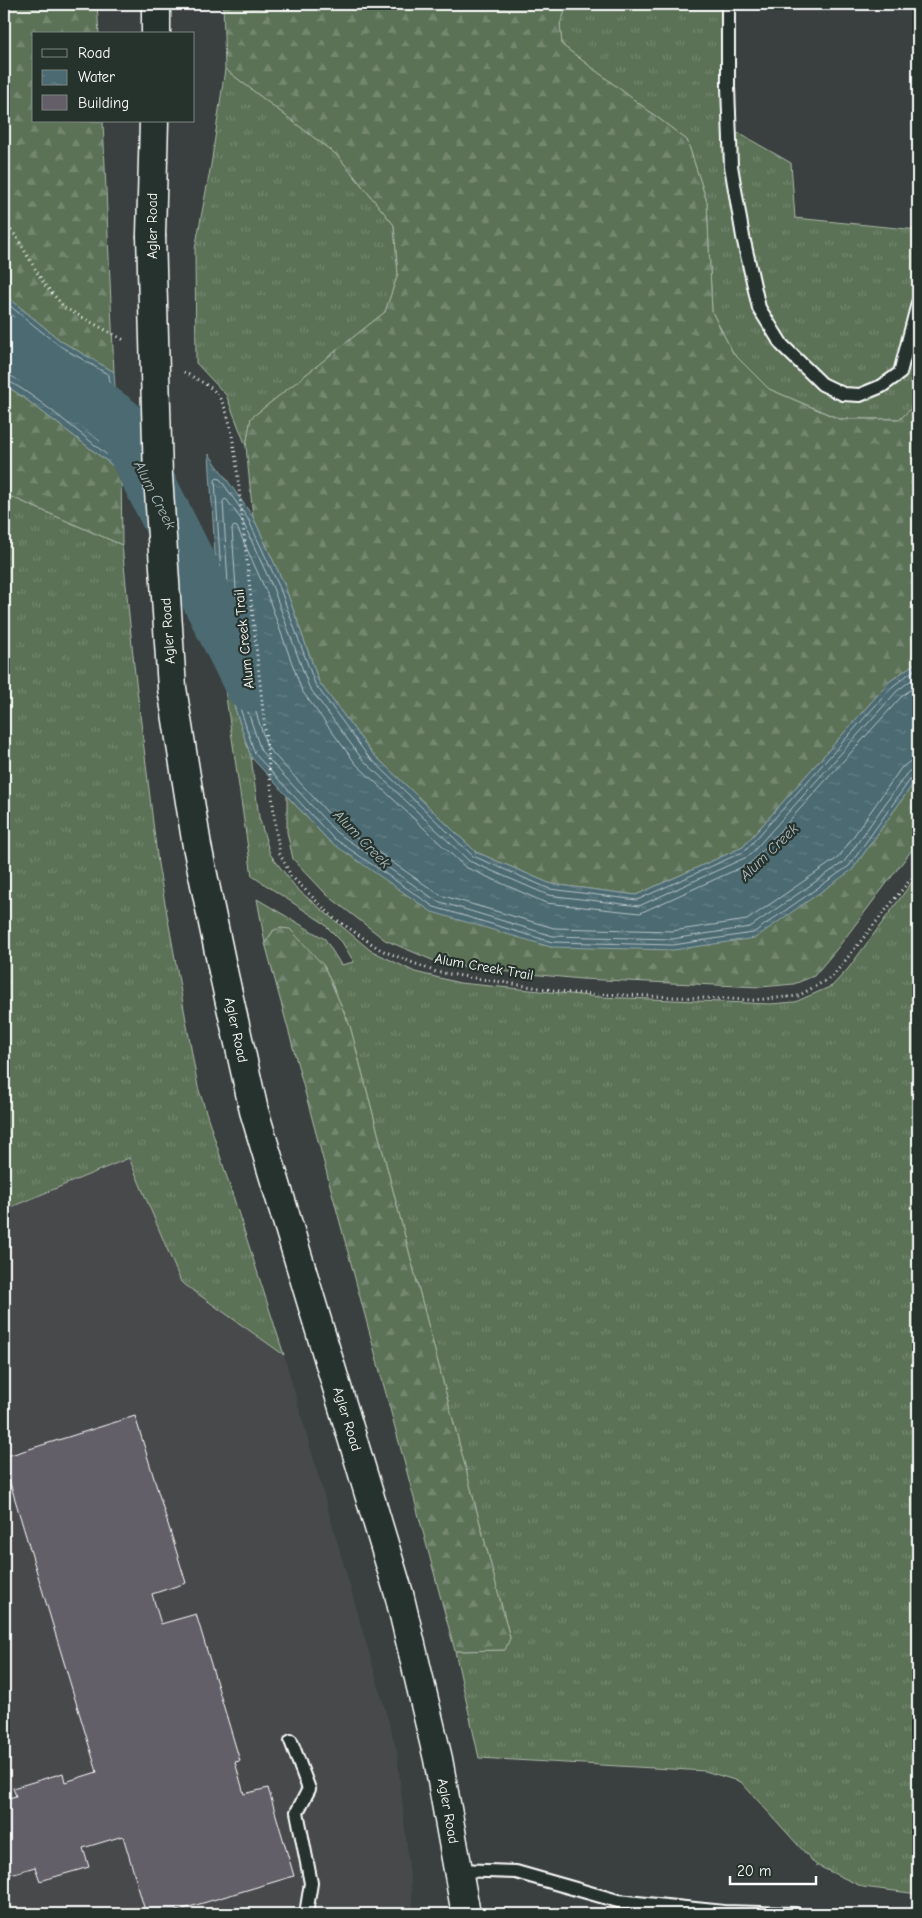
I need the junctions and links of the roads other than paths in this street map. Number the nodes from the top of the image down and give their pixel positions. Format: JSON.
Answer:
{"nodes":[{"id":1,"x":156,"y":4,"type":"edge"},
{"id":2,"x":728,"y":4,"type":"edge"},
{"id":3,"x":156,"y":32,"type":"edge"},
{"id":4,"x":154,"y":122,"type":"edge"},
{"id":5,"x":918,"y":303,"type":"edge"},
{"id":6,"x":291,"y":1741,"type":"dead end"},
{"id":7,"x":458,"y":1870,"type":"junction"},
{"id":8,"x":306,"y":1914,"type":"edge"},
{"id":9,"x":466,"y":1914,"type":"edge"},
{"id":10,"x":796,"y":1914,"type":"edge"}],
"edges":[{"from":1,"to":3,"type":"main road"},
{"from":2,"to":5,"type":"lane"},
{"from":4,"to":7,"type":"main road","name":"Agler Road","bridge":true},
{"from":6,"to":8,"type":"lane"},
{"from":7,"to":9,"type":"main road","name":"Agler Road"},
{"from":7,"to":10,"type":"lane"}]}
